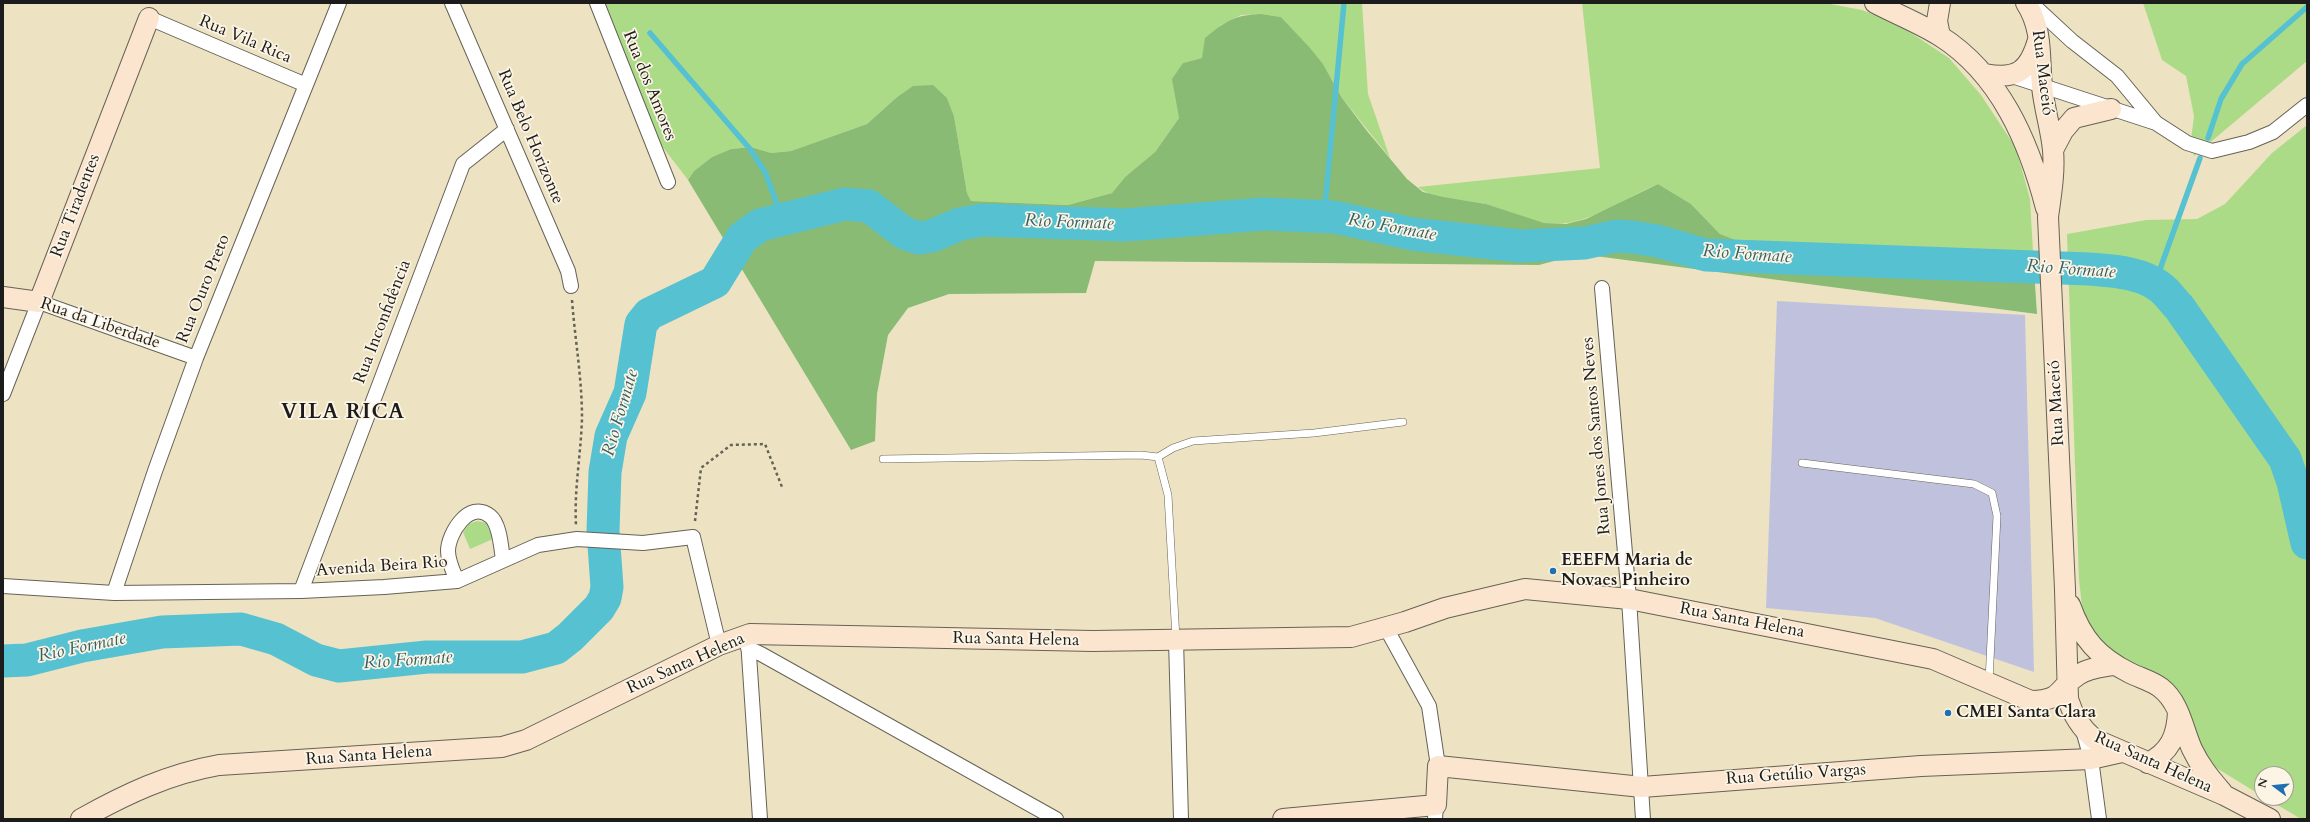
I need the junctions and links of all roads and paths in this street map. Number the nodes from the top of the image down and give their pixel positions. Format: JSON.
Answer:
{"nodes":[{"id":1,"x":339,"y":3,"type":"edge"},
{"id":2,"x":452,"y":3,"type":"edge"},
{"id":3,"x":597,"y":3,"type":"edge"},
{"id":4,"x":1875,"y":3,"type":"edge"},
{"id":5,"x":1940,"y":3,"type":"edge"},
{"id":6,"x":2026,"y":3,"type":"edge"},
{"id":7,"x":2031,"y":3,"type":"edge"},
{"id":8,"x":149,"y":18,"type":"joint"},
{"id":9,"x":1940,"y":36,"type":"junction"},
{"id":10,"x":2040,"y":36,"type":"junction"},
{"id":11,"x":1985,"y":74,"type":"junction"},
{"id":12,"x":2012,"y":76,"type":"junction"},
{"id":13,"x":306,"y":85,"type":"junction"},
{"id":14,"x":2042,"y":87,"type":"junction"},
{"id":15,"x":2307,"y":105,"type":"edge"},
{"id":16,"x":2111,"y":109,"type":"junction"},
{"id":17,"x":2156,"y":123,"type":"junction"},
{"id":18,"x":507,"y":129,"type":"junction"},
{"id":19,"x":2053,"y":150,"type":"junction"},
{"id":20,"x":668,"y":182,"type":"dead end"},
{"id":21,"x":2048,"y":217,"type":"junction"},
{"id":22,"x":571,"y":286,"type":"joint"},
{"id":23,"x":1602,"y":288,"type":"dead end"},
{"id":24,"x":3,"y":297,"type":"edge"},
{"id":25,"x":39,"y":302,"type":"junction"},
{"id":26,"x":196,"y":358,"type":"junction"},
{"id":27,"x":3,"y":394,"type":"edge"},
{"id":28,"x":1403,"y":422,"type":"dead end"},
{"id":29,"x":1158,"y":457,"type":"junction"},
{"id":30,"x":884,"y":459,"type":"dead end"},
{"id":31,"x":1802,"y":463,"type":"dead end"},
{"id":32,"x":782,"y":487,"type":"dead end"},
{"id":33,"x":693,"y":537,"type":"junction"},
{"id":34,"x":576,"y":539,"type":"junction"},
{"id":35,"x":503,"y":560,"type":"junction"},
{"id":36,"x":457,"y":581,"type":"junction"},
{"id":37,"x":3,"y":586,"type":"edge"},
{"id":38,"x":2065,"y":590,"type":"junction"},
{"id":39,"x":301,"y":591,"type":"junction"},
{"id":40,"x":114,"y":593,"type":"junction"},
{"id":41,"x":1629,"y":599,"type":"junction"},
{"id":42,"x":1385,"y":626,"type":"junction"},
{"id":43,"x":1176,"y":640,"type":"junction"},
{"id":44,"x":748,"y":642,"type":"junction"},
{"id":45,"x":719,"y":645,"type":"junction"},
{"id":46,"x":2113,"y":665,"type":"junction"},
{"id":47,"x":1989,"y":683,"type":"junction"},
{"id":48,"x":2068,"y":685,"type":"junction"},
{"id":49,"x":2178,"y":710,"type":"junction"},
{"id":50,"x":2083,"y":730,"type":"junction"},
{"id":51,"x":2122,"y":752,"type":"junction"},
{"id":52,"x":2091,"y":759,"type":"junction"},
{"id":53,"x":2148,"y":763,"type":"junction"},
{"id":54,"x":1438,"y":766,"type":"junction"},
{"id":55,"x":1642,"y":787,"type":"junction"},
{"id":56,"x":2224,"y":795,"type":"junction"},
{"id":57,"x":1436,"y":812,"type":"edge"},
{"id":58,"x":81,"y":819,"type":"edge"},
{"id":59,"x":760,"y":819,"type":"edge"},
{"id":60,"x":1056,"y":819,"type":"edge"},
{"id":61,"x":1182,"y":819,"type":"edge"},
{"id":62,"x":1283,"y":819,"type":"edge"},
{"id":63,"x":1643,"y":819,"type":"edge"},
{"id":64,"x":2099,"y":819,"type":"edge"},
{"id":65,"x":2270,"y":819,"type":"edge"}],
"edges":[{"from":1,"to":13,"type":"street","name":"Rua Ouro Preto"},
{"from":2,"to":18,"type":"street","name":"Rua Belo Horizonte"},
{"from":3,"to":20,"type":"street","name":"Rua dos Amores"},
{"from":4,"to":9,"type":"street","name":"Rua Maceió"},
{"from":5,"to":9,"type":"street"},
{"from":6,"to":10,"type":"street","name":"Rua Maceió"},
{"from":7,"to":17,"type":"street"},
{"from":8,"to":13,"type":"street","name":"Rua Vila Rica"},
{"from":8,"to":25,"type":"street","name":"Rua Tiradentes"},
{"from":9,"to":11,"type":"street","name":"Rua Maceió"},
{"from":10,"to":12,"type":"street"},
{"from":10,"to":14,"type":"street","name":"Rua Maceió"},
{"from":11,"to":12,"type":"street"},
{"from":11,"to":21,"type":"street","name":"Rua Maceió"},
{"from":12,"to":14,"type":"street"},
{"from":13,"to":26,"type":"street","name":"Rua Ouro Preto"},
{"from":14,"to":16,"type":"street"},
{"from":14,"to":19,"type":"street","name":"Rua Maceió"},
{"from":15,"to":17,"type":"street"},
{"from":16,"to":17,"type":"street"},
{"from":16,"to":19,"type":"street"},
{"from":18,"to":22,"type":"street","name":"Rua Belo Horizonte"},
{"from":18,"to":39,"type":"street","name":"Rua Inconfidência"},
{"from":19,"to":21,"type":"street","name":"Rua Maceió"},
{"from":21,"to":38,"type":"street","name":"Rua Maceió"},
{"from":22,"to":34,"type":"path"},
{"from":23,"to":41,"type":"street","name":"Rua Jones dos Santos Neves"},
{"from":24,"to":25,"type":"street","name":"Rua da Liberdade"},
{"from":25,"to":26,"type":"street","name":"Rua da Liberdade"},
{"from":25,"to":27,"type":"street","name":"Rua Tiradentes"},
{"from":26,"to":40,"type":"street","name":"Rua Ouro Preto"},
{"from":28,"to":29,"type":"lane"},
{"from":29,"to":30,"type":"lane"},
{"from":29,"to":43,"type":"lane"},
{"from":31,"to":47,"type":"lane"},
{"from":32,"to":33,"type":"path"},
{"from":33,"to":34,"type":"street","name":"Avenida Beira Rio"},
{"from":33,"to":45,"type":"street"},
{"from":34,"to":35,"type":"street","name":"Avenida Beira Rio"},
{"from":35,"to":36,"type":"street","name":"Avenida Beira Rio"},
{"from":35,"to":36,"type":"street"},
{"from":36,"to":39,"type":"street","name":"Avenida Beira Rio"},
{"from":37,"to":40,"type":"street","name":"Avenida Beira Rio"},
{"from":38,"to":46,"type":"street","name":"Rua Maceió"},
{"from":38,"to":48,"type":"street","name":"Rua Maceió"},
{"from":39,"to":40,"type":"street","name":"Avenida Beira Rio"},
{"from":41,"to":42,"type":"street","name":"Rua Santa Helena"},
{"from":41,"to":47,"type":"street","name":"Rua Santa Helena"},
{"from":41,"to":55,"type":"street","name":"Rua Jones dos Santos Neves"},
{"from":42,"to":43,"type":"street","name":"Rua Santa Helena"},
{"from":42,"to":54,"type":"street"},
{"from":43,"to":44,"type":"street","name":"Rua Santa Helena"},
{"from":43,"to":61,"type":"street"},
{"from":44,"to":45,"type":"street","name":"Rua Santa Helena"},
{"from":44,"to":59,"type":"street"},
{"from":44,"to":60,"type":"street"},
{"from":45,"to":58,"type":"street","name":"Rua Santa Helena"},
{"from":46,"to":48,"type":"street","name":"Rua Santa Helena"},
{"from":46,"to":49,"type":"street","name":"Rua Santa Helena"},
{"from":47,"to":48,"type":"street","name":"Rua Santa Helena"},
{"from":48,"to":50,"type":"street","name":"Rua Santa Helena"},
{"from":49,"to":53,"type":"street"},
{"from":49,"to":56,"type":"street","name":"Rua Santa Helena"},
{"from":50,"to":51,"type":"street","name":"Rua Santa Helena"},
{"from":50,"to":52,"type":"street"},
{"from":51,"to":52,"type":"street","name":"Rua Getúlio Vargas"},
{"from":51,"to":53,"type":"street","name":"Rua Santa Helena"},
{"from":52,"to":55,"type":"street","name":"Rua Getúlio Vargas"},
{"from":52,"to":64,"type":"street"},
{"from":53,"to":56,"type":"street","name":"Rua Santa Helena"},
{"from":54,"to":55,"type":"street","name":"Rua Getúlio Vargas"},
{"from":54,"to":57,"type":"street"},
{"from":55,"to":63,"type":"street","name":"Rua Jones dos Santos Neves"},
{"from":56,"to":65,"type":"street","name":"Rua Santa Helena"},
{"from":57,"to":62,"type":"street"}]}
